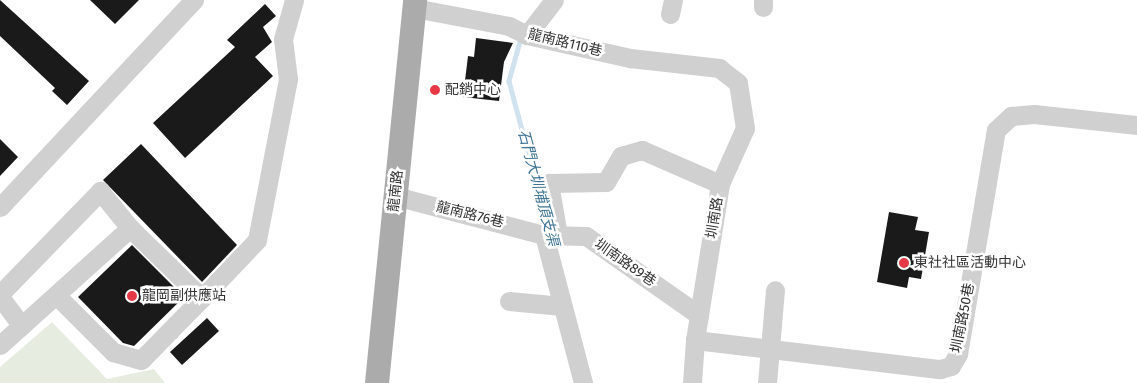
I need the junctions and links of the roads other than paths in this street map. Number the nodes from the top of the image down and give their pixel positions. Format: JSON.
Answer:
{"nodes":[{"id":1,"x":194,"y":0,"type":"edge"},
{"id":2,"x":294,"y":0,"type":"edge"},
{"id":3,"x":554,"y":0,"type":"edge"},
{"id":4,"x":414,"y":4,"type":"edge"},
{"id":5,"x":527,"y":36,"type":"junction"},
{"id":6,"x":719,"y":68,"type":"joint"},
{"id":7,"x":1137,"y":124,"type":"edge"},
{"id":8,"x":720,"y":184,"type":"junction"},
{"id":9,"x":395,"y":196,"type":"junction"},
{"id":10,"x":0,"y":207,"type":"edge"},
{"id":11,"x":130,"y":228,"type":"junction"},
{"id":12,"x":551,"y":235,"type":"junction"},
{"id":13,"x":775,"y":290,"type":"dead end"},
{"id":14,"x":56,"y":295,"type":"junction"},
{"id":15,"x":0,"y":296,"type":"edge"},
{"id":16,"x":202,"y":298,"type":"junction"},
{"id":17,"x":509,"y":301,"type":"dead end"},
{"id":18,"x":562,"y":306,"type":"junction"},
{"id":19,"x":699,"y":315,"type":"junction"},
{"id":20,"x":22,"y":326,"type":"junction"},
{"id":21,"x":695,"y":340,"type":"junction"},
{"id":22,"x":0,"y":345,"type":"edge"},
{"id":23,"x":770,"y":346,"type":"junction"},
{"id":24,"x":377,"y":383,"type":"edge"},
{"id":25,"x":583,"y":383,"type":"edge"},
{"id":26,"x":692,"y":383,"type":"edge"},
{"id":27,"x":767,"y":383,"type":"edge"}],
"edges":[{"from":1,"to":10,"type":"lane"},
{"from":2,"to":16,"type":"lane"},
{"from":3,"to":5,"type":"lane"},
{"from":4,"to":5,"type":"lane","name":"龍南路110巷"},
{"from":4,"to":9,"type":"main road","name":"龍南路"},
{"from":5,"to":6,"type":"lane","name":"龍南路110巷"},
{"from":6,"to":8,"type":"lane","name":"圳南路"},
{"from":7,"to":23,"type":"lane","name":"圳南路50巷"},
{"from":8,"to":12,"type":"lane"},
{"from":8,"to":19,"type":"lane","name":"圳南路"},
{"from":9,"to":12,"type":"lane","name":"龍南路76巷"},
{"from":9,"to":24,"type":"main road","name":"龍南路"},
{"from":11,"to":14,"type":"lane"},
{"from":11,"to":15,"type":"lane"},
{"from":11,"to":16,"type":"lane"},
{"from":12,"to":18,"type":"lane"},
{"from":12,"to":19,"type":"lane","name":"圳南路89巷"},
{"from":13,"to":23,"type":"lane"},
{"from":14,"to":16,"type":"lane"},
{"from":14,"to":20,"type":"lane"},
{"from":15,"to":20,"type":"lane"},
{"from":17,"to":18,"type":"lane"},
{"from":18,"to":25,"type":"lane"},
{"from":19,"to":21,"type":"lane","name":"圳南路"},
{"from":20,"to":22,"type":"lane"},
{"from":21,"to":23,"type":"lane","name":"圳南路50巷"},
{"from":21,"to":26,"type":"lane","name":"圳南路"},
{"from":23,"to":27,"type":"lane"}]}
